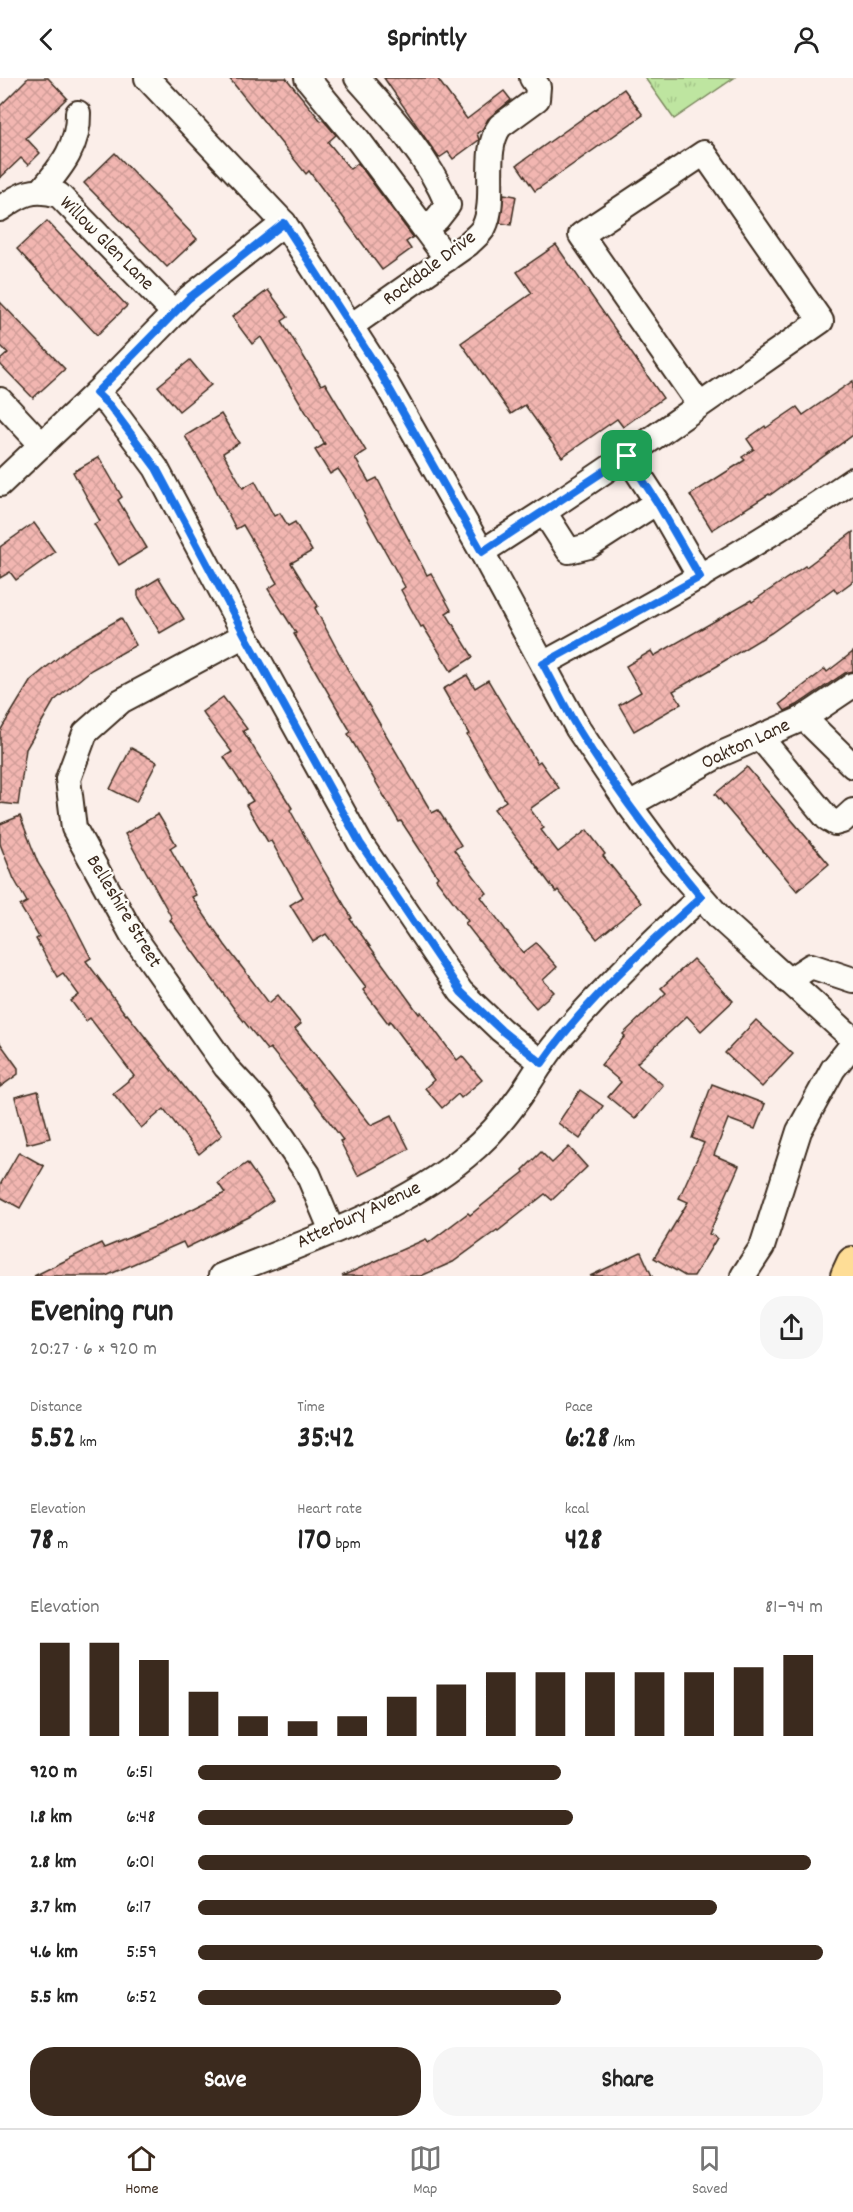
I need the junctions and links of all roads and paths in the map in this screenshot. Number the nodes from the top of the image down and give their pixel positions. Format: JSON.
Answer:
{"nodes":[{"id":1,"x":147,"y":78,"type":"edge"},
{"id":2,"x":307,"y":78,"type":"edge"},
{"id":3,"x":357,"y":78,"type":"edge"},
{"id":4,"x":532,"y":78,"type":"edge"},
{"id":5,"x":78,"y":113,"type":"dead end"},
{"id":6,"x":42,"y":190,"type":"junction"},
{"id":7,"x":0,"y":209,"type":"edge"},
{"id":8,"x":284,"y":223,"type":"junction"},
{"id":9,"x":424,"y":228,"type":"junction"},
{"id":10,"x":447,"y":259,"type":"junction"},
{"id":11,"x":174,"y":313,"type":"junction"},
{"id":12,"x":351,"y":326,"type":"junction"},
{"id":13,"x":96,"y":393,"type":"junction"},
{"id":14,"x":0,"y":400,"type":"edge"},
{"id":15,"x":699,"y":404,"type":"junction"},
{"id":16,"x":42,"y":445,"type":"junction"},
{"id":17,"x":627,"y":456,"type":"junction"},
{"id":18,"x":853,"y":480,"type":"edge"},
{"id":19,"x":0,"y":484,"type":"edge"},
{"id":20,"x":657,"y":502,"type":"junction"},
{"id":21,"x":544,"y":512,"type":"junction"},
{"id":22,"x":482,"y":552,"type":"junction"},
{"id":23,"x":700,"y":577,"type":"junction"},
{"id":24,"x":245,"y":635,"type":"junction"},
{"id":25,"x":543,"y":664,"type":"junction"},
{"id":26,"x":853,"y":685,"type":"edge"},
{"id":27,"x":804,"y":718,"type":"junction"},
{"id":28,"x":760,"y":737,"type":"junction"},
{"id":29,"x":853,"y":766,"type":"edge"},
{"id":30,"x":629,"y":805,"type":"junction"},
{"id":31,"x":853,"y":811,"type":"edge"},
{"id":32,"x":701,"y":897,"type":"junction"},
{"id":33,"x":853,"y":980,"type":"edge"},
{"id":34,"x":788,"y":981,"type":"junction"},
{"id":35,"x":853,"y":1039,"type":"edge"},
{"id":36,"x":853,"y":1044,"type":"edge"},
{"id":37,"x":542,"y":1063,"type":"junction"},
{"id":38,"x":332,"y":1231,"type":"junction"},
{"id":39,"x":853,"y":1263,"type":"edge"},
{"id":40,"x":221,"y":1276,"type":"edge"},
{"id":41,"x":744,"y":1276,"type":"edge"},
{"id":42,"x":847,"y":1276,"type":"edge"}],
"edges":[{"from":1,"to":8,"type":"street"},
{"from":2,"to":9,"type":"street"},
{"from":3,"to":9,"type":"street"},
{"from":4,"to":10,"type":"street","name":"Rockdale Drive"},
{"from":5,"to":6,"type":"street"},
{"from":6,"to":7,"type":"street","name":"Willow Glen Lane"},
{"from":6,"to":11,"type":"street","name":"Willow Glen Lane"},
{"from":8,"to":11,"type":"street"},
{"from":8,"to":12,"type":"street"},
{"from":9,"to":10,"type":"street"},
{"from":10,"to":12,"type":"street","name":"Rockdale Drive"},
{"from":11,"to":13,"type":"street"},
{"from":12,"to":22,"type":"street"},
{"from":13,"to":16,"type":"street"},
{"from":13,"to":24,"type":"street"},
{"from":14,"to":16,"type":"street"},
{"from":15,"to":15,"type":"street"},
{"from":15,"to":17,"type":"street"},
{"from":16,"to":19,"type":"street"},
{"from":17,"to":20,"type":"street"},
{"from":17,"to":21,"type":"street"},
{"from":18,"to":23,"type":"street"},
{"from":20,"to":21,"type":"street"},
{"from":20,"to":23,"type":"street"},
{"from":21,"to":22,"type":"street"},
{"from":22,"to":25,"type":"street"},
{"from":23,"to":25,"type":"street"},
{"from":24,"to":37,"type":"street"},
{"from":24,"to":38,"type":"street","name":"Belleshire Street"},
{"from":25,"to":30,"type":"street"},
{"from":26,"to":27,"type":"street"},
{"from":27,"to":28,"type":"street","name":"Oakton Lane"},
{"from":27,"to":29,"type":"street","name":"Oakton Lane"},
{"from":28,"to":30,"type":"street","name":"Oakton Lane"},
{"from":28,"to":31,"type":"street"},
{"from":30,"to":32,"type":"street"},
{"from":32,"to":34,"type":"street"},
{"from":32,"to":37,"type":"street","name":"Atterbury Avenue"},
{"from":33,"to":34,"type":"street"},
{"from":34,"to":35,"type":"street"},
{"from":36,"to":41,"type":"street"},
{"from":37,"to":38,"type":"street","name":"Atterbury Avenue"},
{"from":38,"to":40,"type":"street","name":"Atterbury Avenue"},
{"from":39,"to":42,"type":"main road"}]}
